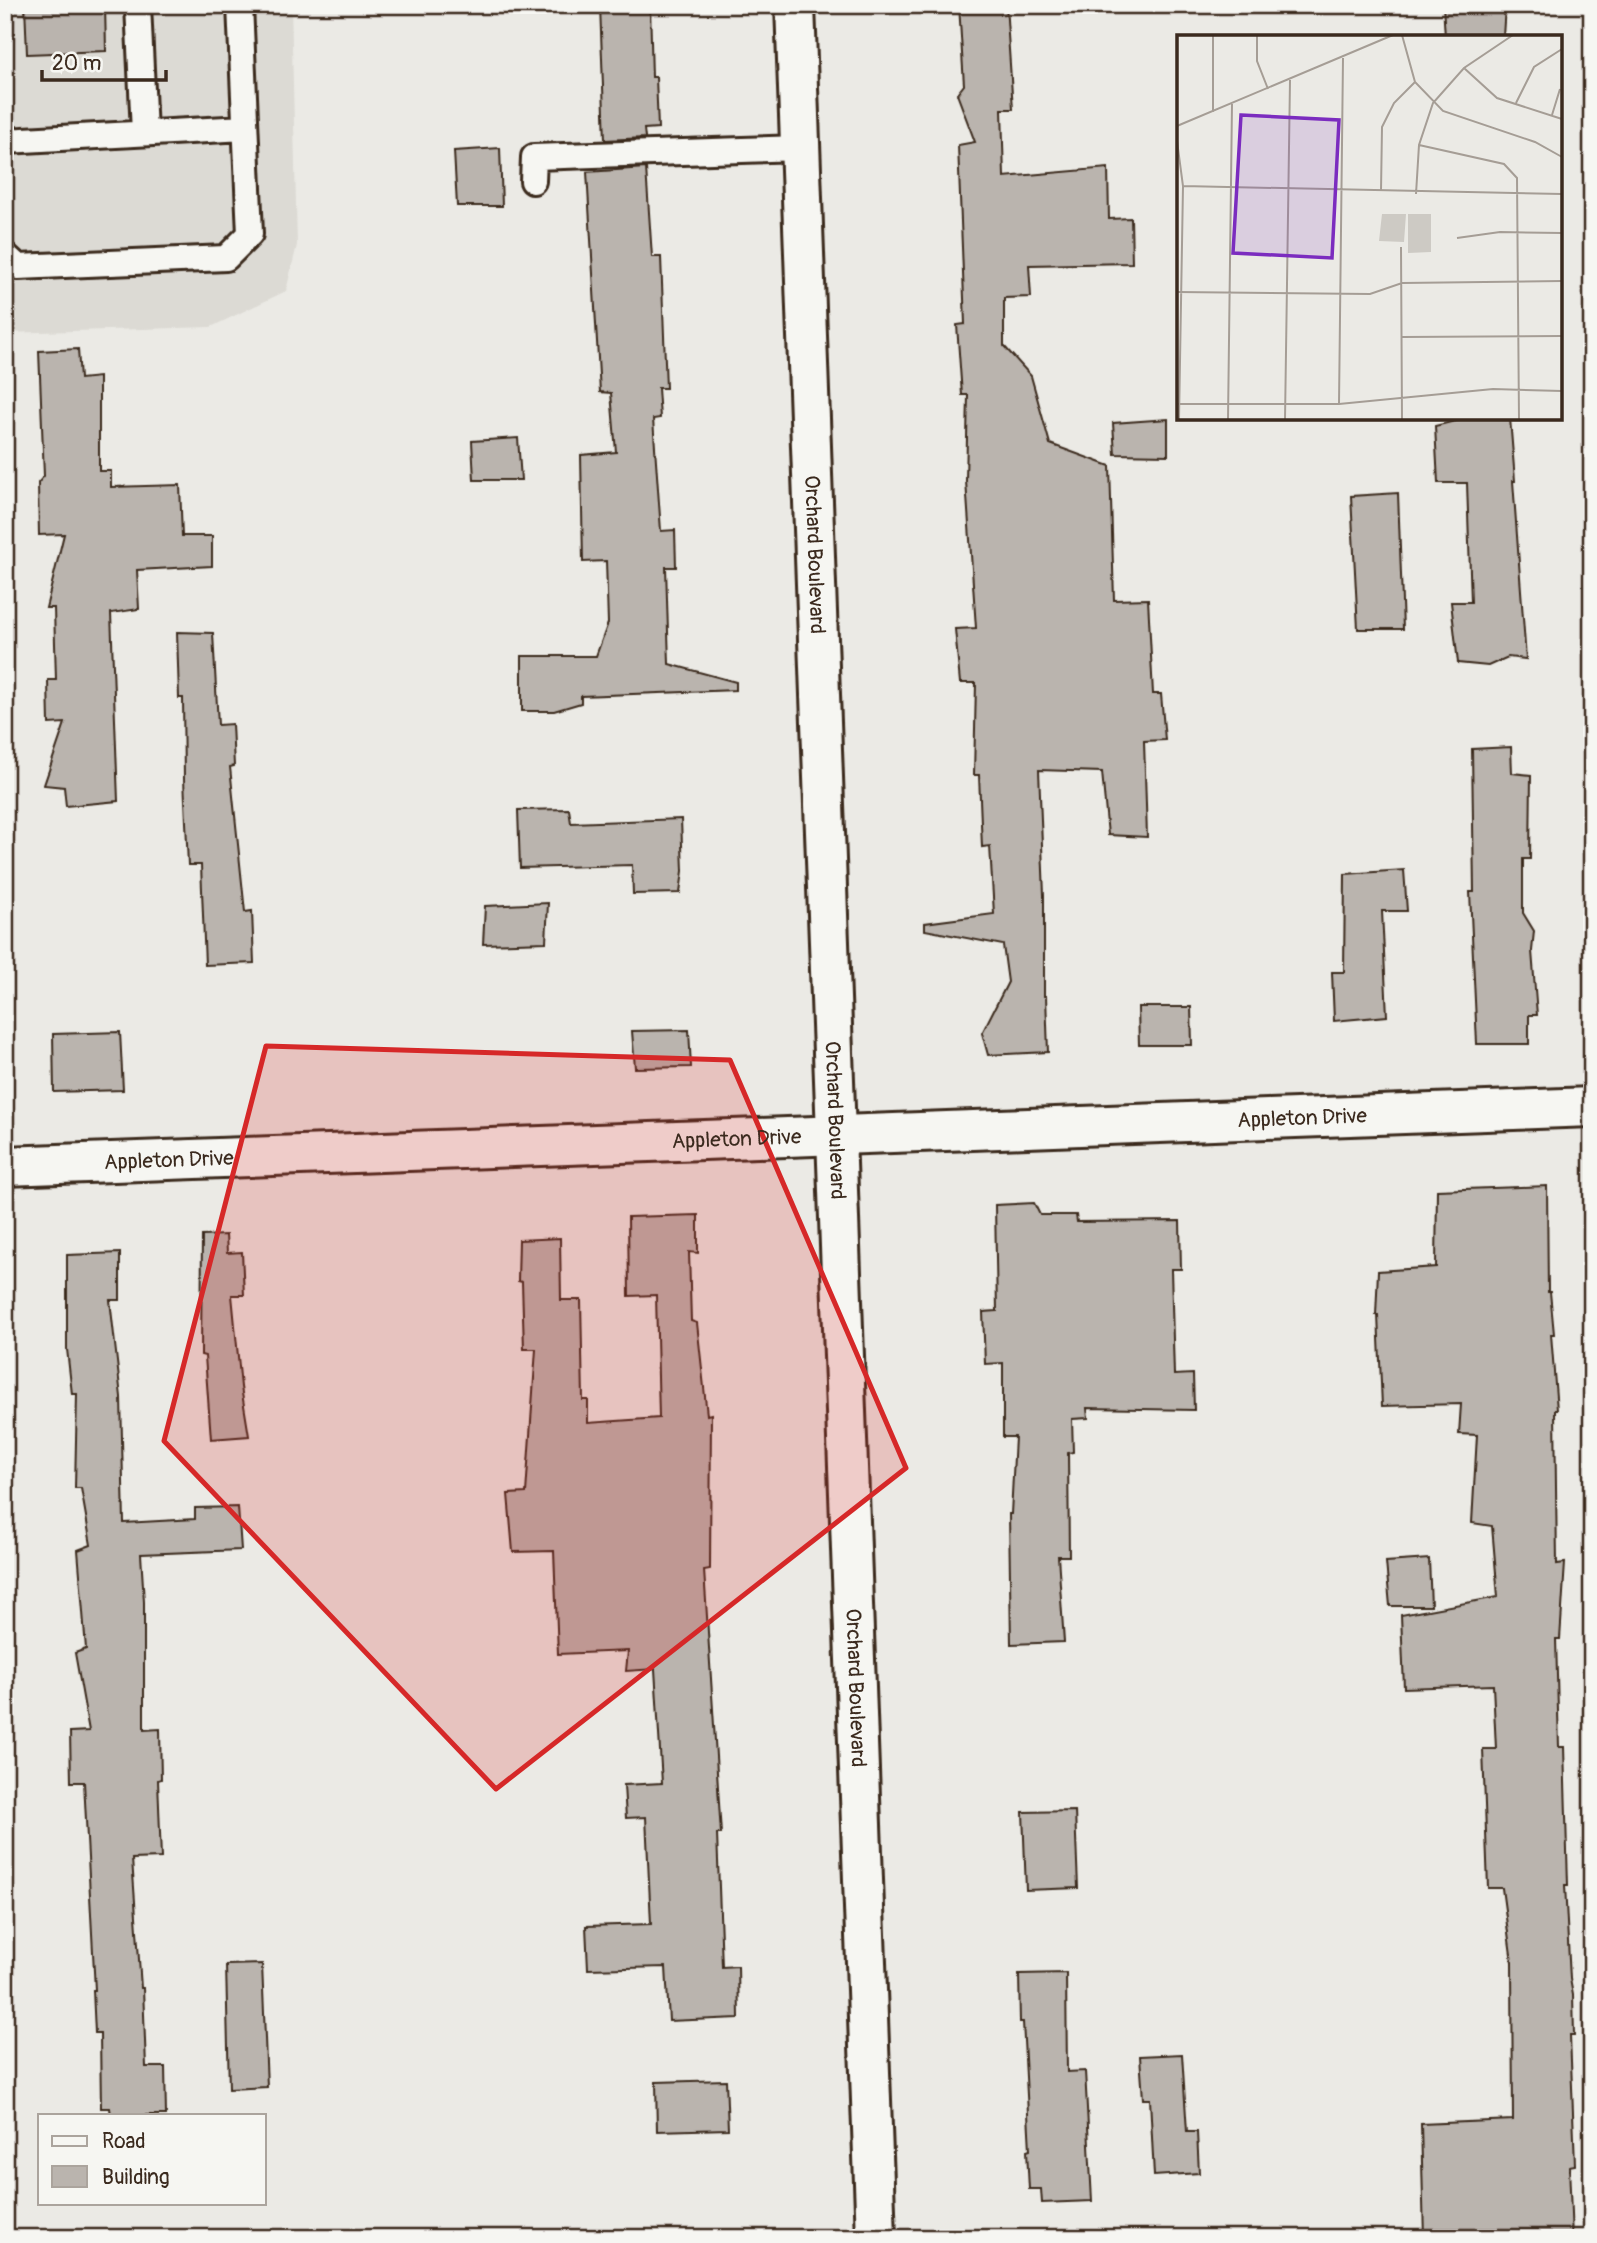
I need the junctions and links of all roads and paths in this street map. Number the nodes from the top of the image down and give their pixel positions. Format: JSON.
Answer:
{"nodes":[{"id":1,"x":138,"y":5,"type":"edge"},
{"id":2,"x":240,"y":5,"type":"edge"},
{"id":3,"x":795,"y":5,"type":"edge"},
{"id":4,"x":245,"y":128,"type":"junction"},
{"id":5,"x":144,"y":133,"type":"junction"},
{"id":6,"x":5,"y":141,"type":"edge"},
{"id":7,"x":800,"y":148,"type":"junction"},
{"id":8,"x":533,"y":181,"type":"dead end"},
{"id":9,"x":5,"y":256,"type":"edge"},
{"id":10,"x":1592,"y":1107,"type":"edge"},
{"id":11,"x":836,"y":1134,"type":"junction"},
{"id":12,"x":5,"y":1166,"type":"edge"},
{"id":13,"x":876,"y":2238,"type":"edge"}],
"edges":[{"from":1,"to":5,"type":"lane"},
{"from":2,"to":4,"type":"lane"},
{"from":3,"to":7,"type":"street","name":"Orchard Boulevard"},
{"from":4,"to":5,"type":"lane"},
{"from":4,"to":9,"type":"lane"},
{"from":5,"to":6,"type":"lane"},
{"from":7,"to":8,"type":"lane"},
{"from":7,"to":11,"type":"street","name":"Orchard Boulevard"},
{"from":10,"to":11,"type":"street","name":"Appleton Drive"},
{"from":11,"to":12,"type":"street","name":"Appleton Drive"},
{"from":11,"to":13,"type":"street","name":"Orchard Boulevard"}]}
